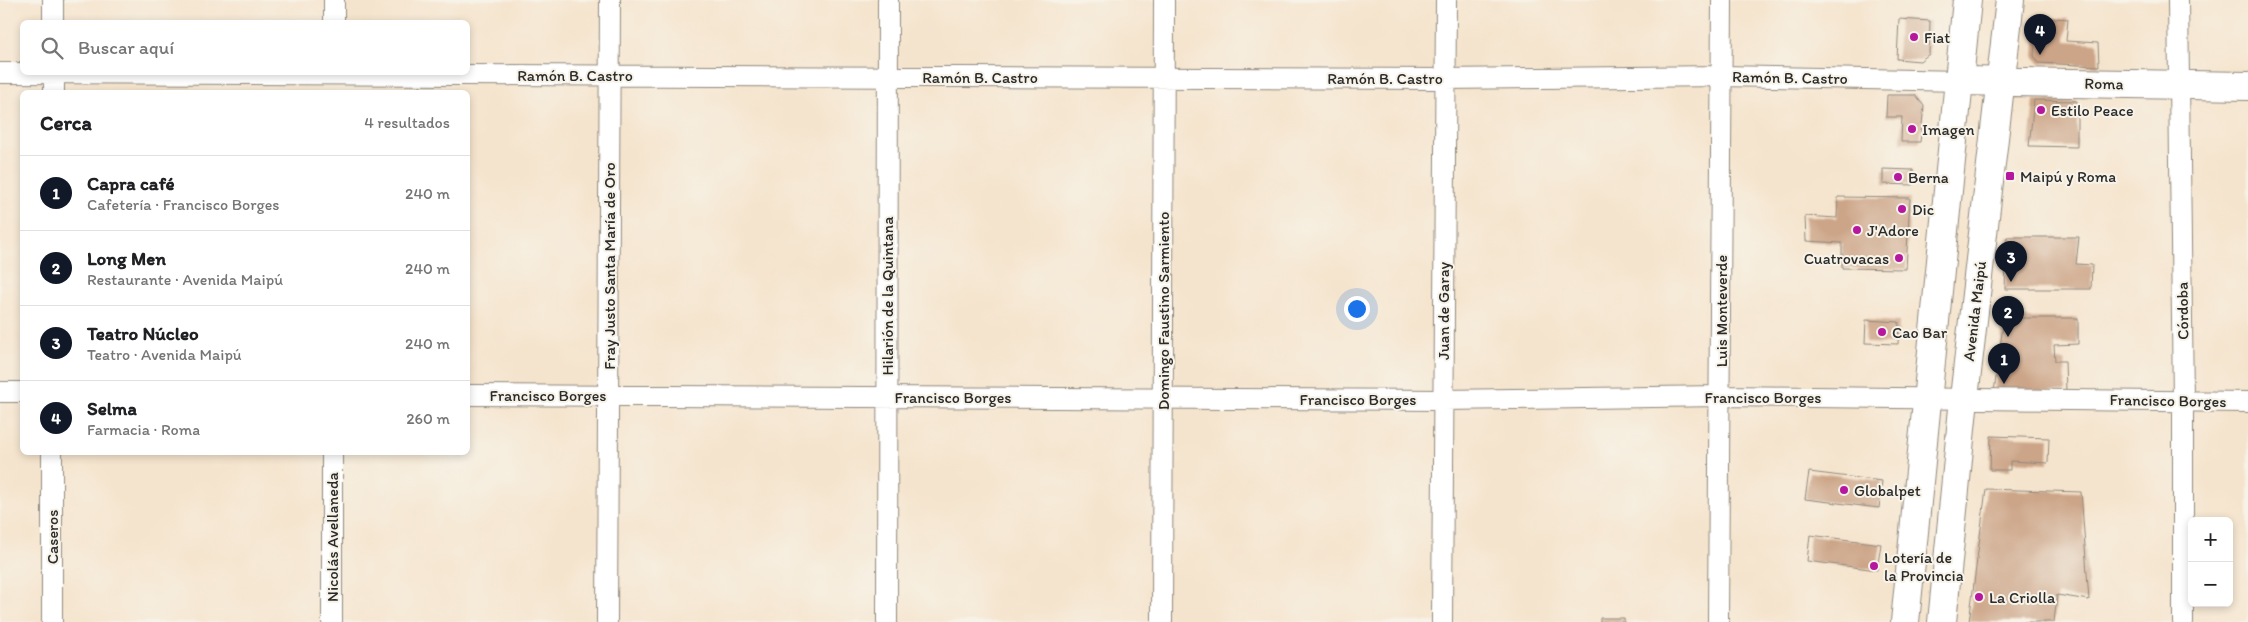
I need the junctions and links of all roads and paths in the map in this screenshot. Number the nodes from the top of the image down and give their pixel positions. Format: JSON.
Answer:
{"nodes":[{"id":1,"x":53,"y":0,"type":"edge"},
{"id":2,"x":334,"y":0,"type":"edge"},
{"id":3,"x":610,"y":0,"type":"edge"},
{"id":4,"x":888,"y":0,"type":"edge"},
{"id":5,"x":1164,"y":0,"type":"edge"},
{"id":6,"x":1446,"y":0,"type":"edge"},
{"id":7,"x":1722,"y":0,"type":"edge"},
{"id":8,"x":1968,"y":0,"type":"edge"},
{"id":9,"x":2010,"y":0,"type":"edge"},
{"id":10,"x":2178,"y":0,"type":"edge"},
{"id":11,"x":53,"y":20,"type":"edge"},
{"id":12,"x":334,"y":20,"type":"edge"},
{"id":13,"x":0,"y":73,"type":"edge"},
{"id":14,"x":20,"y":73,"type":"edge"},
{"id":15,"x":54,"y":75,"type":"edge"},
{"id":16,"x":134,"y":75,"type":"edge"},
{"id":17,"x":609,"y":75,"type":"junction"},
{"id":18,"x":888,"y":76,"type":"junction"},
{"id":19,"x":1722,"y":76,"type":"junction"},
{"id":20,"x":1164,"y":77,"type":"junction"},
{"id":21,"x":1444,"y":78,"type":"junction"},
{"id":22,"x":333,"y":80,"type":"edge"},
{"id":23,"x":1961,"y":81,"type":"junction"},
{"id":24,"x":2002,"y":82,"type":"junction"},
{"id":25,"x":2179,"y":84,"type":"junction"},
{"id":26,"x":2248,"y":86,"type":"edge"},
{"id":27,"x":54,"y":90,"type":"edge"},
{"id":28,"x":0,"y":392,"type":"edge"},
{"id":29,"x":20,"y":392,"type":"edge"},
{"id":30,"x":470,"y":395,"type":"edge"},
{"id":31,"x":608,"y":395,"type":"junction"},
{"id":32,"x":1720,"y":396,"type":"junction"},
{"id":33,"x":887,"y":397,"type":"junction"},
{"id":34,"x":1163,"y":398,"type":"junction"},
{"id":35,"x":1928,"y":398,"type":"junction"},
{"id":36,"x":1964,"y":398,"type":"junction"},
{"id":37,"x":1443,"y":400,"type":"junction"},
{"id":38,"x":2183,"y":400,"type":"junction"},
{"id":39,"x":2248,"y":402,"type":"edge"},
{"id":40,"x":52,"y":455,"type":"edge"},
{"id":41,"x":332,"y":455,"type":"edge"},
{"id":42,"x":52,"y":622,"type":"edge"},
{"id":43,"x":332,"y":622,"type":"edge"},
{"id":44,"x":608,"y":622,"type":"edge"},
{"id":45,"x":887,"y":622,"type":"edge"},
{"id":46,"x":1162,"y":622,"type":"edge"},
{"id":47,"x":1442,"y":622,"type":"edge"},
{"id":48,"x":1718,"y":622,"type":"edge"},
{"id":49,"x":1905,"y":622,"type":"edge"},
{"id":50,"x":1942,"y":622,"type":"edge"},
{"id":51,"x":2183,"y":622,"type":"edge"}],
"edges":[{"from":1,"to":11,"type":"street"},
{"from":2,"to":12,"type":"street"},
{"from":3,"to":17,"type":"street","name":"Fray Justo Santa María de Oro"},
{"from":4,"to":18,"type":"street","name":"Hilarión de la Quintana"},
{"from":5,"to":20,"type":"street","name":"Domingo Faustino Sarmiento"},
{"from":6,"to":21,"type":"street","name":"Juan de Garay"},
{"from":7,"to":19,"type":"street","name":"Luis Monteverde"},
{"from":8,"to":23,"type":"main road"},
{"from":9,"to":24,"type":"main road","name":"Avenida Maipú"},
{"from":10,"to":25,"type":"street","name":"Córdoba"},
{"from":13,"to":14,"type":"street","name":"Ramón B. Castro"},
{"from":15,"to":27,"type":"street"},
{"from":16,"to":22,"type":"street","name":"Ramón B. Castro"},
{"from":17,"to":18,"type":"street","name":"Ramón B. Castro"},
{"from":17,"to":22,"type":"street","name":"Ramón B. Castro"},
{"from":17,"to":31,"type":"street","name":"Fray Justo Santa María de Oro"},
{"from":18,"to":20,"type":"street","name":"Ramón B. Castro"},
{"from":18,"to":33,"type":"street","name":"Hilarión de la Quintana"},
{"from":19,"to":21,"type":"street","name":"Ramón B. Castro"},
{"from":19,"to":23,"type":"street","name":"Ramón B. Castro"},
{"from":19,"to":32,"type":"street","name":"Luis Monteverde"},
{"from":20,"to":21,"type":"street","name":"Ramón B. Castro"},
{"from":20,"to":34,"type":"street","name":"Domingo Faustino Sarmiento"},
{"from":21,"to":37,"type":"street","name":"Juan de Garay"},
{"from":23,"to":24,"type":"main road","name":"Roma"},
{"from":23,"to":35,"type":"main road"},
{"from":24,"to":25,"type":"main road","name":"Roma"},
{"from":24,"to":36,"type":"main road","name":"Avenida Maipú"},
{"from":25,"to":26,"type":"main road","name":"Roma"},
{"from":25,"to":38,"type":"street","name":"Córdoba"},
{"from":28,"to":29,"type":"street"},
{"from":30,"to":31,"type":"street","name":"Francisco Borges"},
{"from":31,"to":33,"type":"street","name":"Francisco Borges"},
{"from":31,"to":44,"type":"street","name":"Fray Justo Santa María de Oro"},
{"from":32,"to":35,"type":"street","name":"Francisco Borges"},
{"from":32,"to":37,"type":"street","name":"Francisco Borges"},
{"from":32,"to":48,"type":"street","name":"Luis Monteverde"},
{"from":33,"to":34,"type":"street","name":"Francisco Borges"},
{"from":33,"to":45,"type":"street","name":"Hilarión de la Quintana"},
{"from":34,"to":37,"type":"street","name":"Francisco Borges"},
{"from":34,"to":46,"type":"street","name":"Domingo Faustino Sarmiento"},
{"from":35,"to":36,"type":"street","name":"Francisco Borges"},
{"from":35,"to":49,"type":"main road"},
{"from":36,"to":38,"type":"street","name":"Francisco Borges"},
{"from":36,"to":50,"type":"main road","name":"Avenida Maipú"},
{"from":37,"to":47,"type":"street","name":"Juan de Garay"},
{"from":38,"to":39,"type":"street","name":"Francisco Borges"},
{"from":38,"to":51,"type":"street","name":"Córdoba"},
{"from":40,"to":42,"type":"street","name":"Caseros"},
{"from":41,"to":43,"type":"street","name":"Nicolás Avellaneda"}]}
